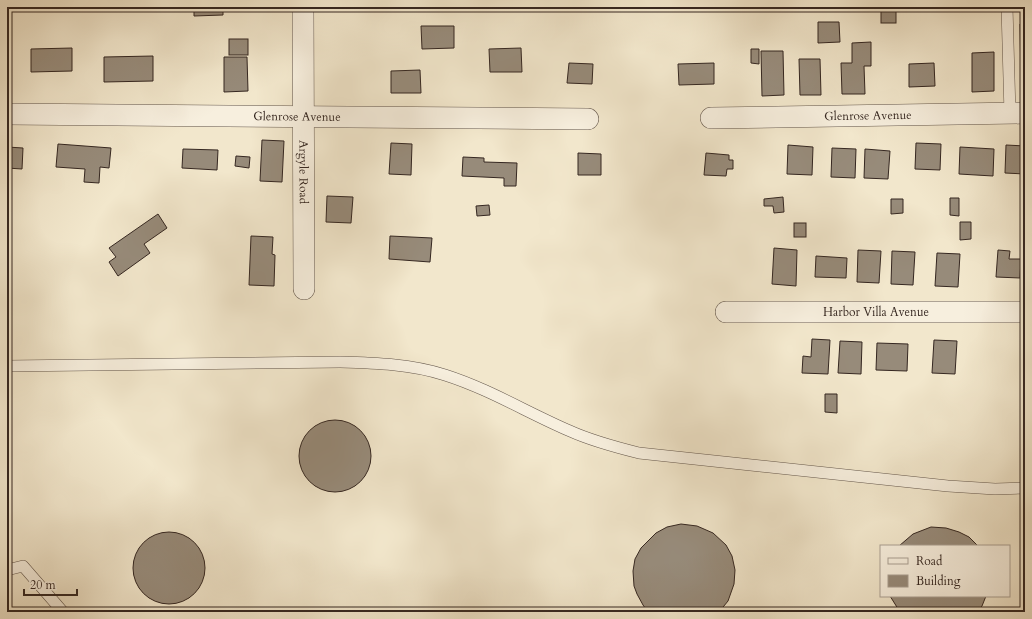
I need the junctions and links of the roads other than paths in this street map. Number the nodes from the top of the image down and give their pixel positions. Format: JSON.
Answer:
{"nodes":[{"id":1,"x":303,"y":7,"type":"edge"},
{"id":2,"x":1007,"y":7,"type":"edge"},
{"id":3,"x":1017,"y":113,"type":"edge"},
{"id":4,"x":7,"y":114,"type":"edge"},
{"id":5,"x":304,"y":117,"type":"junction"},
{"id":6,"x":711,"y":118,"type":"dead end"},
{"id":7,"x":588,"y":119,"type":"dead end"},
{"id":8,"x":304,"y":289,"type":"dead end"},
{"id":9,"x":726,"y":312,"type":"dead end"},
{"id":10,"x":1025,"y":312,"type":"edge"},
{"id":11,"x":7,"y":366,"type":"edge"},
{"id":12,"x":1025,"y":488,"type":"edge"},
{"id":13,"x":7,"y":570,"type":"edge"},
{"id":14,"x":63,"y":612,"type":"edge"}],
"edges":[{"from":1,"to":5,"type":"street","name":"Argyle Road"},
{"from":2,"to":3,"type":"lane"},
{"from":3,"to":6,"type":"street","name":"Glenrose Avenue"},
{"from":4,"to":5,"type":"street","name":"Glenrose Avenue"},
{"from":5,"to":7,"type":"street","name":"Glenrose Avenue"},
{"from":5,"to":8,"type":"street","name":"Argyle Road"},
{"from":9,"to":10,"type":"street","name":"Harbor Villa Avenue"},
{"from":11,"to":12,"type":"lane"},
{"from":13,"to":14,"type":"lane"}]}
